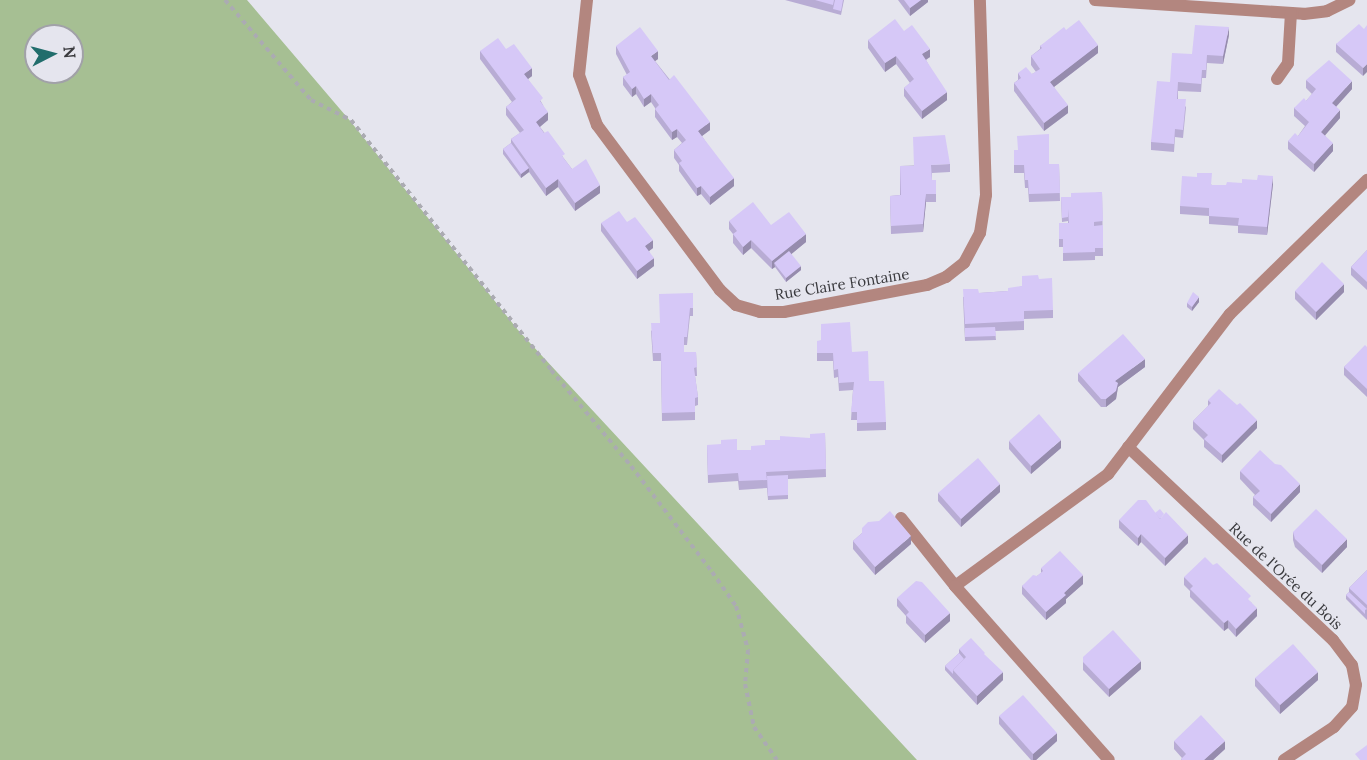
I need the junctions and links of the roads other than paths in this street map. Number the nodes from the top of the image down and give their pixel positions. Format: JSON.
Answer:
{"nodes":[{"id":1,"x":587,"y":0,"type":"edge"},
{"id":2,"x":981,"y":0,"type":"edge"},
{"id":3,"x":1095,"y":0,"type":"edge"},
{"id":4,"x":1350,"y":0,"type":"edge"},
{"id":5,"x":1291,"y":13,"type":"junction"},
{"id":6,"x":1277,"y":79,"type":"dead end"},
{"id":7,"x":1367,"y":180,"type":"edge"},
{"id":8,"x":1128,"y":447,"type":"junction"},
{"id":9,"x":901,"y":518,"type":"dead end"},
{"id":10,"x":955,"y":586,"type":"junction"},
{"id":11,"x":1109,"y":760,"type":"edge"},
{"id":12,"x":1284,"y":760,"type":"edge"}],
"edges":[{"from":1,"to":2,"type":"street","name":"Rue Claire Fontaine"},
{"from":3,"to":5,"type":"street"},
{"from":4,"to":5,"type":"street"},
{"from":5,"to":6,"type":"street"},
{"from":7,"to":8,"type":"street"},
{"from":8,"to":10,"type":"street"},
{"from":8,"to":12,"type":"street","name":"Rue de l'Orée du Bois"},
{"from":9,"to":10,"type":"street"},
{"from":10,"to":11,"type":"street"}]}
